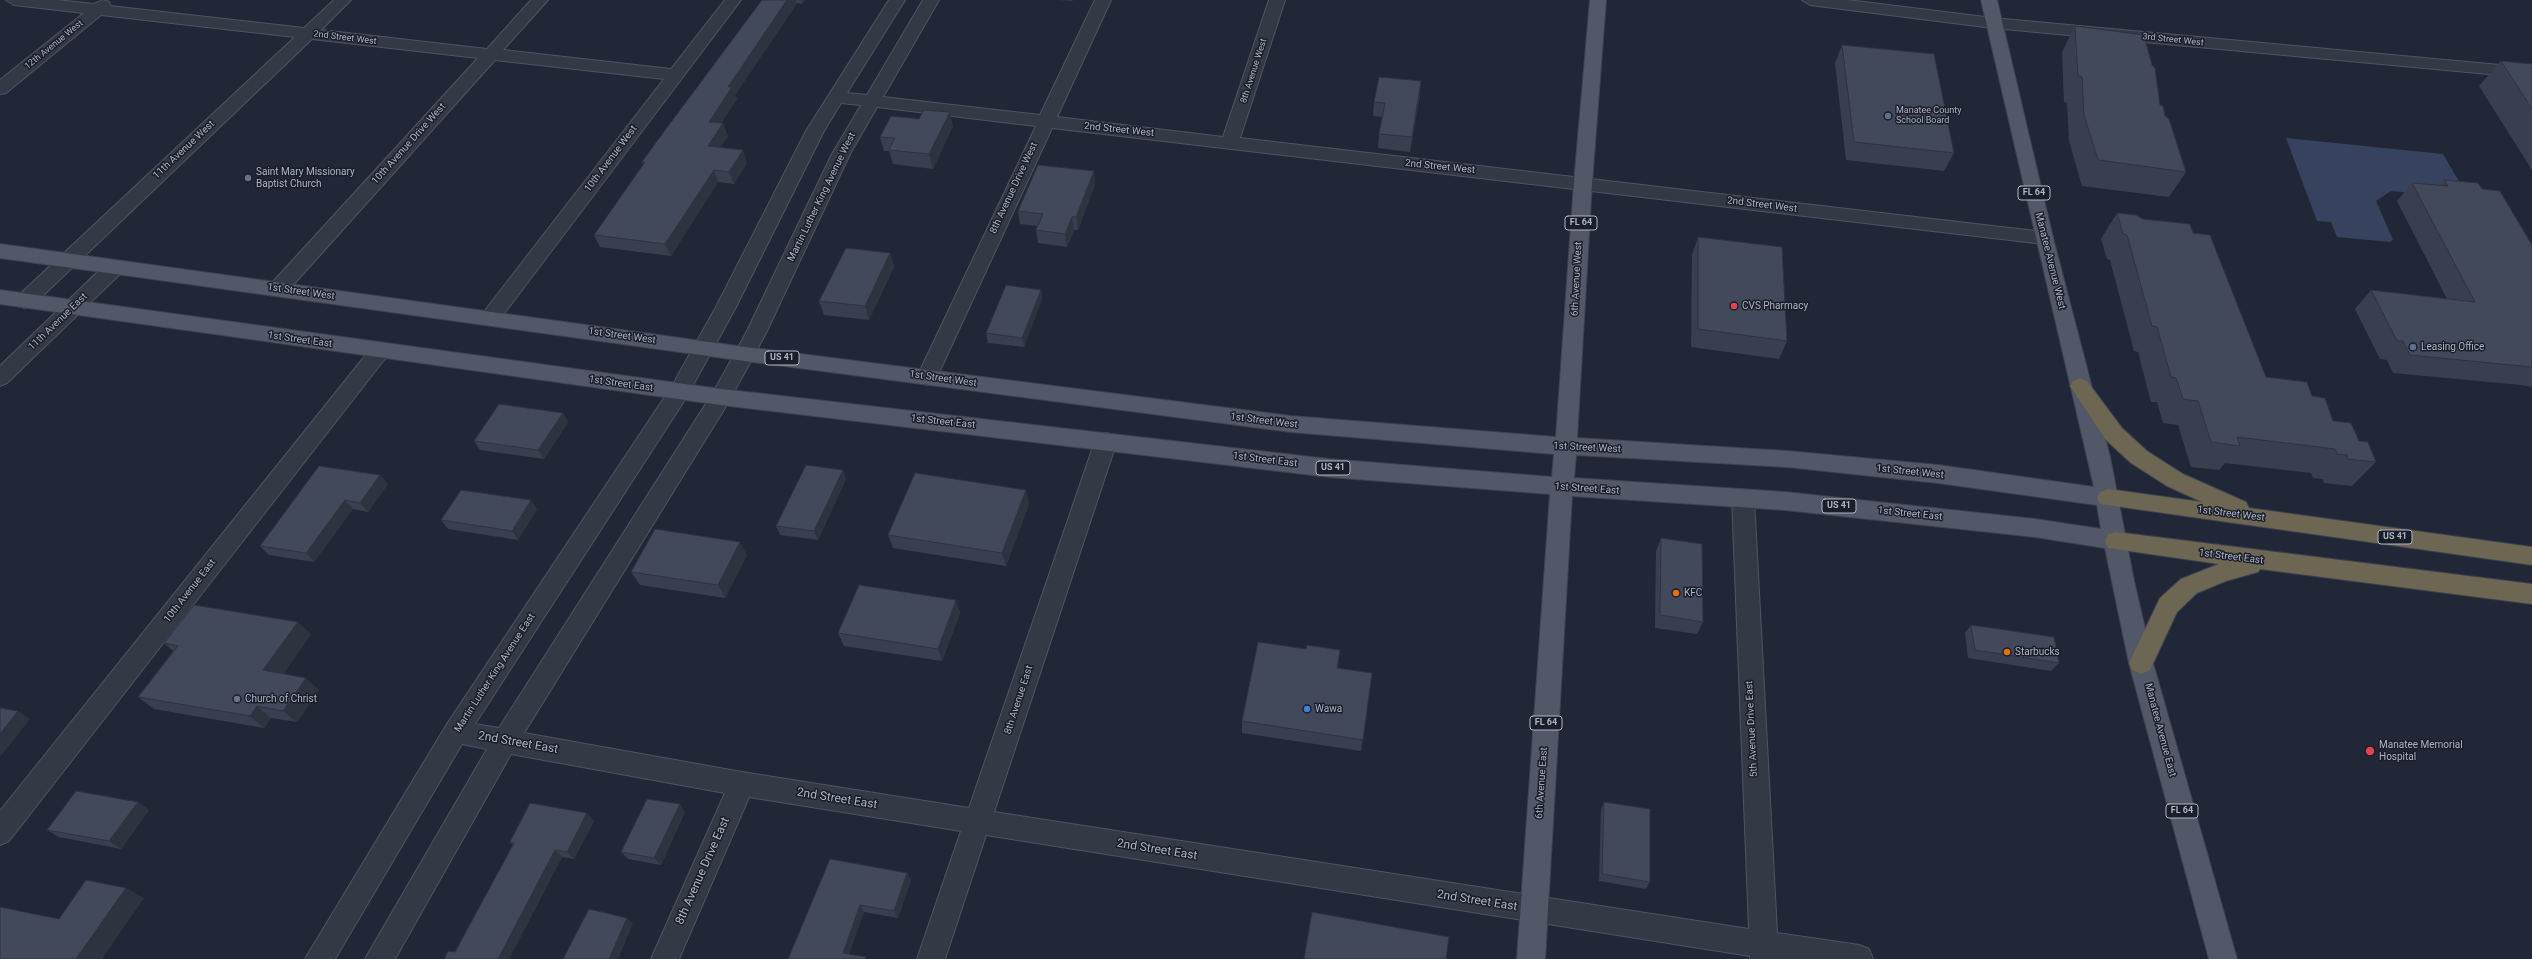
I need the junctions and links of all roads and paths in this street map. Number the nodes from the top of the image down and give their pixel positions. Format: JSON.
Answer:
{"nodes":[{"id":1,"x":14,"y":0,"type":"edge"},
{"id":2,"x":343,"y":0,"type":"edge"},
{"id":3,"x":540,"y":0,"type":"edge"},
{"id":4,"x":733,"y":0,"type":"edge"},
{"id":5,"x":896,"y":0,"type":"edge"},
{"id":6,"x":931,"y":0,"type":"edge"},
{"id":7,"x":1103,"y":0,"type":"edge"},
{"id":8,"x":1277,"y":0,"type":"edge"},
{"id":9,"x":1598,"y":0,"type":"edge"},
{"id":10,"x":1810,"y":0,"type":"edge"},
{"id":11,"x":1815,"y":0,"type":"edge"},
{"id":12,"x":1911,"y":0,"type":"edge"},
{"id":13,"x":102,"y":5,"type":"edge"},
{"id":14,"x":1991,"y":11,"type":"edge"},
{"id":15,"x":308,"y":33,"type":"junction"},
{"id":16,"x":490,"y":55,"type":"junction"},
{"id":17,"x":2532,"y":62,"type":"edge"},
{"id":18,"x":2532,"y":73,"type":"edge"},
{"id":19,"x":676,"y":74,"type":"junction"},
{"id":20,"x":0,"y":89,"type":"edge"},
{"id":21,"x":836,"y":97,"type":"junction"},
{"id":22,"x":871,"y":101,"type":"junction"},
{"id":23,"x":1045,"y":122,"type":"junction"},
{"id":24,"x":1230,"y":142,"type":"junction"},
{"id":25,"x":1583,"y":183,"type":"junction"},
{"id":26,"x":2044,"y":238,"type":"junction"},
{"id":27,"x":0,"y":251,"type":"edge"},
{"id":28,"x":68,"y":260,"type":"junction"},
{"id":29,"x":115,"y":267,"type":"junction"},
{"id":30,"x":278,"y":289,"type":"junction"},
{"id":31,"x":0,"y":297,"type":"edge"},
{"id":32,"x":25,"y":301,"type":"junction"},
{"id":33,"x":73,"y":308,"type":"junction"},
{"id":34,"x":490,"y":318,"type":"junction"},
{"id":35,"x":705,"y":348,"type":"junction"},
{"id":36,"x":380,"y":351,"type":"junction"},
{"id":37,"x":745,"y":354,"type":"junction"},
{"id":38,"x":927,"y":377,"type":"junction"},
{"id":39,"x":0,"y":378,"type":"edge"},
{"id":40,"x":2080,"y":386,"type":"junction"},
{"id":41,"x":679,"y":392,"type":"junction"},
{"id":42,"x":721,"y":397,"type":"junction"},
{"id":43,"x":1106,"y":441,"type":"junction"},
{"id":44,"x":1565,"y":446,"type":"junction"},
{"id":45,"x":1560,"y":487,"type":"junction"},
{"id":46,"x":1743,"y":498,"type":"junction"},
{"id":47,"x":2108,"y":498,"type":"junction"},
{"id":48,"x":2259,"y":518,"type":"junction"},
{"id":49,"x":2116,"y":542,"type":"junction"},
{"id":50,"x":2532,"y":556,"type":"edge"},
{"id":51,"x":2264,"y":562,"type":"junction"},
{"id":52,"x":2532,"y":594,"type":"edge"},
{"id":53,"x":2141,"y":663,"type":"junction"},
{"id":54,"x":456,"y":732,"type":"junction"},
{"id":55,"x":505,"y":741,"type":"junction"},
{"id":56,"x":742,"y":784,"type":"junction"},
{"id":57,"x":978,"y":822,"type":"junction"},
{"id":58,"x":0,"y":832,"type":"edge"},
{"id":59,"x":1534,"y":910,"type":"junction"},
{"id":60,"x":1763,"y":951,"type":"edge"},
{"id":61,"x":319,"y":959,"type":"edge"},
{"id":62,"x":379,"y":959,"type":"edge"},
{"id":63,"x":665,"y":959,"type":"edge"},
{"id":64,"x":931,"y":959,"type":"edge"},
{"id":65,"x":1531,"y":959,"type":"edge"},
{"id":66,"x":1859,"y":959,"type":"edge"},
{"id":67,"x":2223,"y":959,"type":"edge"}],
"edges":[{"from":1,"to":13,"type":"street","name":"2nd Street West"},
{"from":2,"to":15,"type":"street","name":"11th Avenue West"},
{"from":3,"to":16,"type":"street","name":"10th Avenue Drive West"},
{"from":4,"to":19,"type":"street","name":"10th Avenue West"},
{"from":5,"to":21,"type":"street"},
{"from":6,"to":22,"type":"street","name":"Martin Luther King Avenue West"},
{"from":7,"to":23,"type":"street","name":"8th Avenue Drive West"},
{"from":8,"to":24,"type":"street","name":"8th Avenue West"},
{"from":9,"to":25,"type":"main road","name":"6th Avenue West","number":"FL 64"},
{"from":10,"to":11,"type":"street","name":"3rd Street West"},
{"from":11,"to":14,"type":"street","name":"3rd Street West"},
{"from":12,"to":14,"type":"street","name":"3rd Street West"},
{"from":13,"to":15,"type":"street","name":"2nd Street West"},
{"from":13,"to":20,"type":"street","name":"12th Avenue West"},
{"from":14,"to":17,"type":"street","name":"3rd Street West"},
{"from":14,"to":18,"type":"street","name":"3rd Street West"},
{"from":14,"to":26,"type":"main road","name":"Manatee Avenue West","number":"FL 64"},
{"from":15,"to":16,"type":"street","name":"2nd Street West"},
{"from":15,"to":28,"type":"street","name":"11th Avenue West"},
{"from":16,"to":19,"type":"street","name":"2nd Street West"},
{"from":16,"to":30,"type":"street","name":"10th Avenue Drive West"},
{"from":19,"to":34,"type":"street","name":"10th Avenue West"},
{"from":21,"to":22,"type":"street","name":"2nd Street West"},
{"from":21,"to":35,"type":"street"},
{"from":22,"to":23,"type":"street","name":"2nd Street West"},
{"from":22,"to":37,"type":"street","name":"Martin Luther King Avenue West"},
{"from":23,"to":24,"type":"street","name":"2nd Street West"},
{"from":23,"to":38,"type":"street","name":"8th Avenue Drive West"},
{"from":24,"to":25,"type":"street","name":"2nd Street West"},
{"from":25,"to":26,"type":"street","name":"2nd Street West"},
{"from":25,"to":44,"type":"main road","name":"6th Avenue West","number":"FL 64"},
{"from":26,"to":40,"type":"main road","name":"Manatee Avenue West","number":"FL 64"},
{"from":27,"to":28,"type":"main road","name":"1st Street West","number":"US 41"},
{"from":28,"to":29,"type":"main road","name":"1st Street West","number":"US 41"},
{"from":28,"to":32,"type":"street","name":"11th Avenue West"},
{"from":29,"to":30,"type":"main road","name":"1st Street West","number":"US 41"},
{"from":29,"to":33,"type":"street","name":"11th Avenue East"},
{"from":30,"to":34,"type":"main road","name":"1st Street West","number":"US 41"},
{"from":31,"to":32,"type":"main road","name":"1st Street East","number":"US 41"},
{"from":32,"to":33,"type":"main road","name":"1st Street East","number":"US 41"},
{"from":33,"to":36,"type":"main road","name":"1st Street East","number":"US 41"},
{"from":33,"to":39,"type":"street","name":"11th Avenue East"},
{"from":34,"to":35,"type":"main road","name":"1st Street West","number":"US 41"},
{"from":35,"to":37,"type":"main road","name":"1st Street West","number":"US 41"},
{"from":35,"to":41,"type":"street"},
{"from":36,"to":41,"type":"main road","name":"1st Street East","number":"US 41"},
{"from":36,"to":58,"type":"street","name":"10th Avenue East"},
{"from":37,"to":38,"type":"main road","name":"1st Street West","number":"US 41"},
{"from":37,"to":42,"type":"street","name":"Martin Luther King Avenue West"},
{"from":38,"to":44,"type":"main road","name":"1st Street West","number":"US 41"},
{"from":40,"to":47,"type":"main road","name":"Manatee Avenue West","number":"FL 64"},
{"from":40,"to":48,"type":"highway"},
{"from":41,"to":42,"type":"main road","name":"1st Street East","number":"US 41"},
{"from":41,"to":54,"type":"street","name":"Martin Luther King Avenue East"},
{"from":42,"to":43,"type":"main road","name":"1st Street East","number":"US 41"},
{"from":42,"to":55,"type":"street"},
{"from":43,"to":45,"type":"main road","name":"1st Street East","number":"US 41"},
{"from":43,"to":57,"type":"street","name":"8th Avenue East"},
{"from":44,"to":45,"type":"main road","name":"6th Avenue West","number":"FL 64"},
{"from":44,"to":47,"type":"main road","name":"1st Street West","number":"US 41"},
{"from":45,"to":46,"type":"main road","name":"1st Street East","number":"US 41"},
{"from":45,"to":59,"type":"main road","name":"6th Avenue East","number":"FL 64"},
{"from":46,"to":49,"type":"main road","name":"1st Street East","number":"US 41"},
{"from":46,"to":60,"type":"street","name":"5th Avenue Drive East"},
{"from":47,"to":48,"type":"highway","name":"1st Street West","number":"US 41"},
{"from":47,"to":49,"type":"main road","name":"Manatee Avenue East","number":"FL 64"},
{"from":48,"to":50,"type":"highway","name":"1st Street West","number":"US 41"},
{"from":49,"to":51,"type":"highway","name":"1st Street East","number":"US 41"},
{"from":49,"to":53,"type":"main road","name":"Manatee Avenue East","number":"FL 64"},
{"from":51,"to":52,"type":"highway","name":"1st Street East","number":"US 41"},
{"from":51,"to":53,"type":"highway"},
{"from":53,"to":67,"type":"main road","name":"Manatee Avenue East","number":"FL 64"},
{"from":54,"to":55,"type":"street","name":"2nd Street East"},
{"from":54,"to":61,"type":"street","name":"Martin Luther King Avenue East"},
{"from":55,"to":56,"type":"street","name":"2nd Street East"},
{"from":55,"to":62,"type":"street"},
{"from":56,"to":57,"type":"street","name":"2nd Street East"},
{"from":56,"to":63,"type":"street","name":"8th Avenue Drive East"},
{"from":57,"to":59,"type":"street","name":"2nd Street East"},
{"from":57,"to":64,"type":"street","name":"8th Avenue East"},
{"from":59,"to":60,"type":"street","name":"2nd Street East"},
{"from":59,"to":65,"type":"main road","name":"6th Avenue East","number":"FL 64"},
{"from":60,"to":66,"type":"street","name":"2nd Street East"}]}
